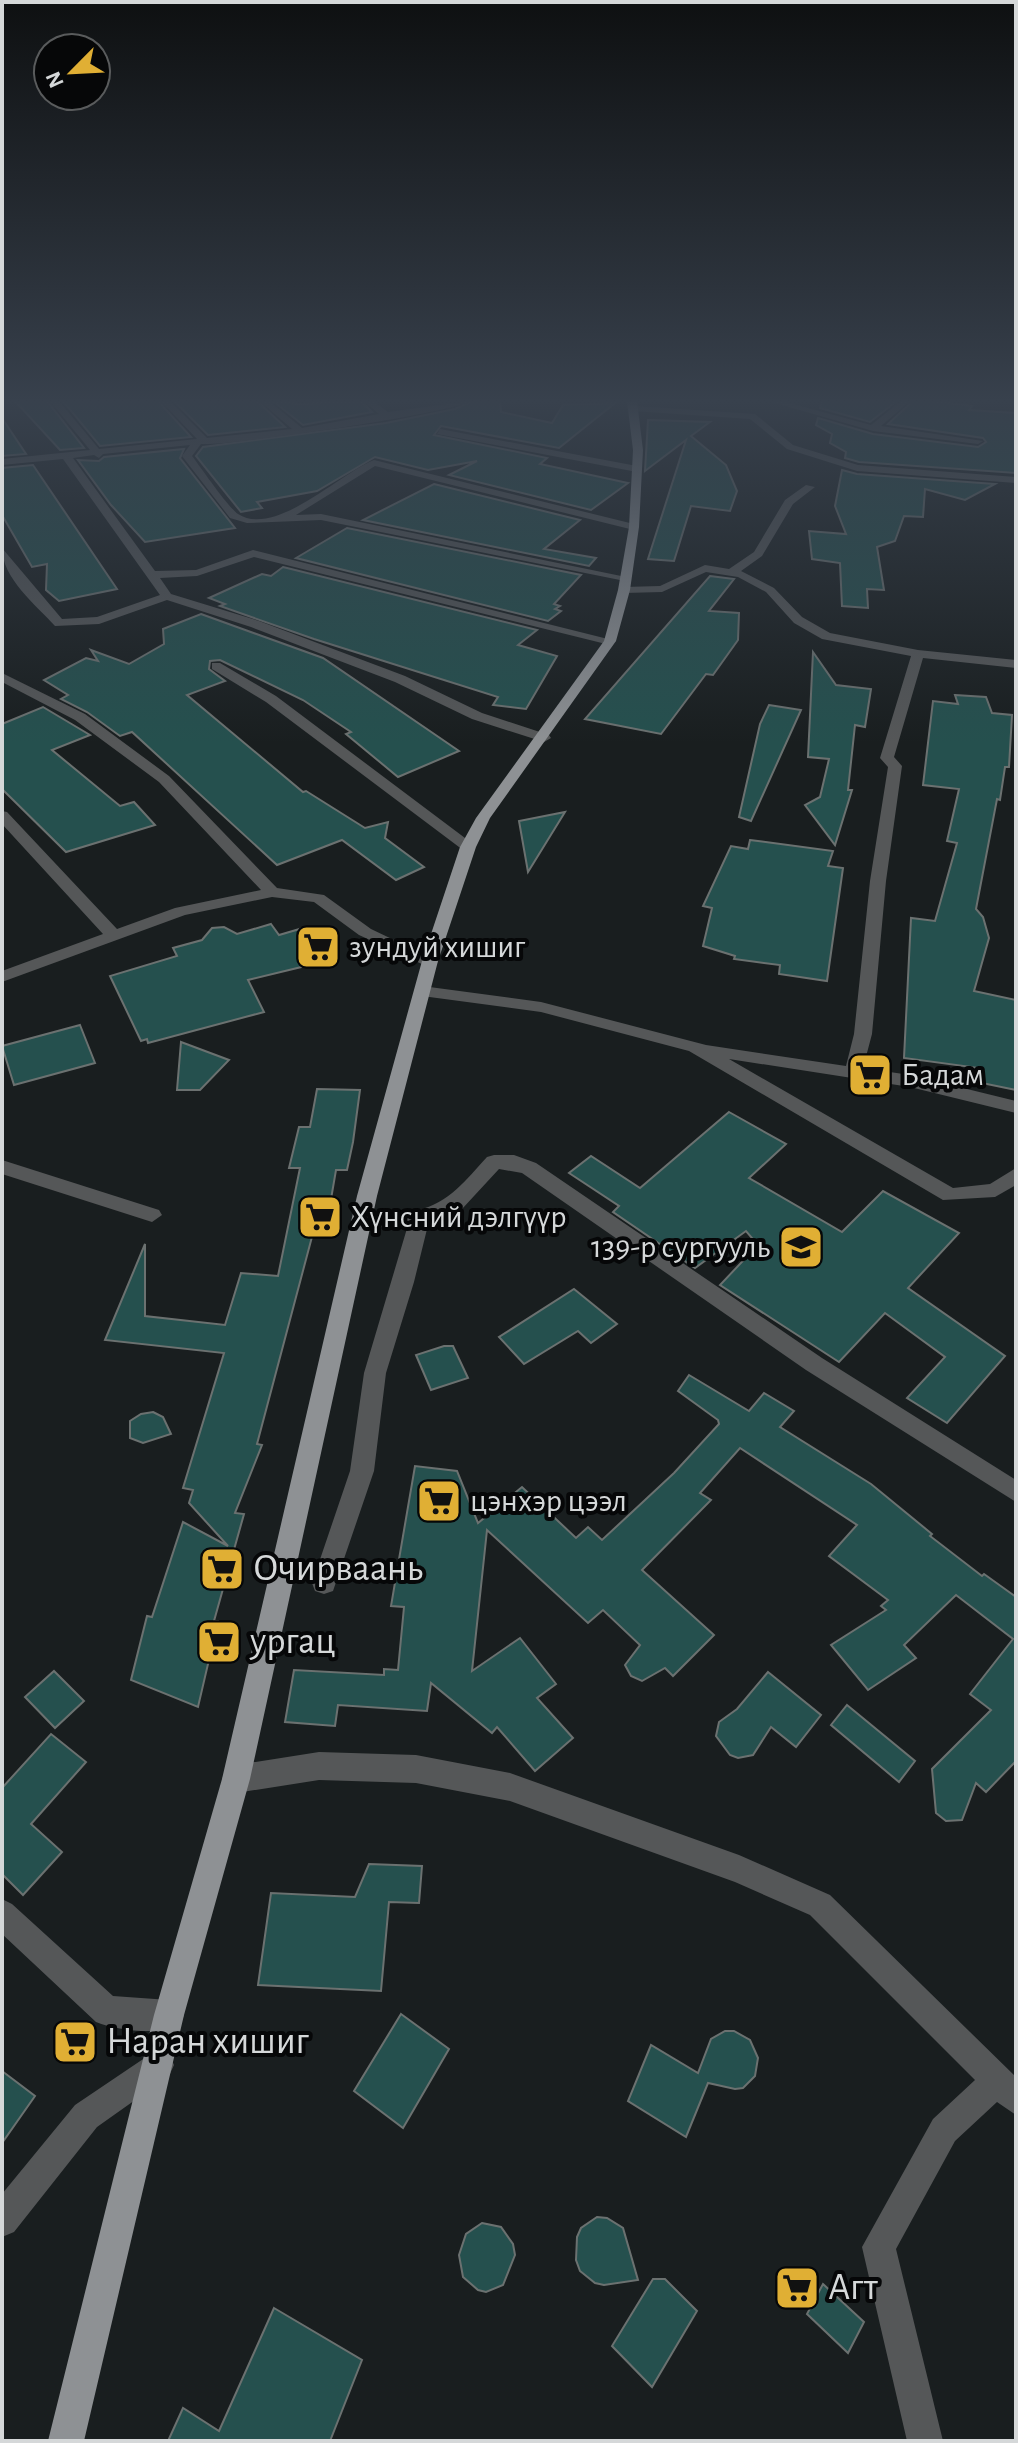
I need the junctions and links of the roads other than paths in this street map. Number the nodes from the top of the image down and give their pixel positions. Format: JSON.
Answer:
{"nodes":[{"id":1,"x":109,"y":515,"type":"edge"},
{"id":2,"x":233,"y":515,"type":"edge"},
{"id":3,"x":289,"y":515,"type":"edge"},
{"id":4,"x":585,"y":515,"type":"edge"},
{"id":5,"x":635,"y":515,"type":"edge"},
{"id":6,"x":781,"y":515,"type":"edge"},
{"id":7,"x":279,"y":520,"type":"junction"},
{"id":8,"x":634,"y":527,"type":"junction"},
{"id":9,"x":2,"y":551,"type":"edge"},
{"id":10,"x":731,"y":572,"type":"junction"},
{"id":11,"x":153,"y":575,"type":"junction"},
{"id":12,"x":625,"y":585,"type":"junction"},
{"id":13,"x":167,"y":596,"type":"junction"},
{"id":14,"x":610,"y":641,"type":"junction"},
{"id":15,"x":918,"y":654,"type":"junction"},
{"id":16,"x":1016,"y":664,"type":"edge"},
{"id":17,"x":216,"y":666,"type":"dead end"},
{"id":18,"x":2,"y":677,"type":"edge"},
{"id":19,"x":544,"y":738,"type":"junction"},
{"id":20,"x":2,"y":815,"type":"edge"},
{"id":21,"x":468,"y":847,"type":"junction"},
{"id":22,"x":272,"y":892,"type":"junction"},
{"id":23,"x":115,"y":937,"type":"junction"},
{"id":24,"x":430,"y":961,"type":"junction"},
{"id":25,"x":2,"y":977,"type":"edge"},
{"id":26,"x":422,"y":991,"type":"junction"},
{"id":27,"x":695,"y":1047,"type":"junction"},
{"id":28,"x":853,"y":1073,"type":"junction"},
{"id":29,"x":1016,"y":1107,"type":"edge"},
{"id":30,"x":2,"y":1167,"type":"edge"},
{"id":31,"x":1016,"y":1175,"type":"edge"},
{"id":32,"x":152,"y":1215,"type":"dead end"},
{"id":33,"x":420,"y":1217,"type":"junction"},
{"id":34,"x":361,"y":1222,"type":"junction"},
{"id":35,"x":1016,"y":1492,"type":"edge"},
{"id":36,"x":324,"y":1583,"type":"dead end"},
{"id":37,"x":236,"y":1779,"type":"junction"},
{"id":38,"x":2,"y":1914,"type":"edge"},
{"id":39,"x":169,"y":2015,"type":"junction"},
{"id":40,"x":158,"y":2065,"type":"junction"},
{"id":41,"x":1006,"y":2091,"type":"edge"},
{"id":42,"x":2,"y":2220,"type":"edge"},
{"id":43,"x":66,"y":2441,"type":"edge"},
{"id":44,"x":925,"y":2441,"type":"edge"}],
"edges":[{"from":1,"to":11,"type":"street"},
{"from":2,"to":7,"type":"street"},
{"from":3,"to":7,"type":"street"},
{"from":4,"to":8,"type":"street"},
{"from":5,"to":8,"type":"main road"},
{"from":6,"to":10,"type":"street"},
{"from":7,"to":12,"type":"street"},
{"from":8,"to":12,"type":"main road"},
{"from":9,"to":13,"type":"street"},
{"from":10,"to":12,"type":"street"},
{"from":10,"to":15,"type":"street"},
{"from":11,"to":13,"type":"street"},
{"from":11,"to":14,"type":"street"},
{"from":12,"to":14,"type":"main road"},
{"from":13,"to":19,"type":"street"},
{"from":14,"to":19,"type":"main road"},
{"from":15,"to":16,"type":"street"},
{"from":15,"to":28,"type":"street"},
{"from":17,"to":21,"type":"street"},
{"from":18,"to":22,"type":"street"},
{"from":19,"to":21,"type":"main road"},
{"from":20,"to":23,"type":"street"},
{"from":21,"to":24,"type":"main road"},
{"from":22,"to":23,"type":"street"},
{"from":22,"to":24,"type":"street"},
{"from":23,"to":25,"type":"street"},
{"from":24,"to":26,"type":"main road"},
{"from":26,"to":27,"type":"street"},
{"from":26,"to":34,"type":"main road"},
{"from":27,"to":28,"type":"street"},
{"from":27,"to":31,"type":"street"},
{"from":28,"to":29,"type":"street"},
{"from":30,"to":32,"type":"street"},
{"from":33,"to":34,"type":"street"},
{"from":33,"to":35,"type":"street"},
{"from":33,"to":36,"type":"street"},
{"from":34,"to":37,"type":"main road"},
{"from":37,"to":39,"type":"main road"},
{"from":37,"to":41,"type":"street"},
{"from":38,"to":39,"type":"street"},
{"from":39,"to":40,"type":"main road"},
{"from":40,"to":42,"type":"street"},
{"from":40,"to":43,"type":"main road"},
{"from":41,"to":44,"type":"street"}]}
